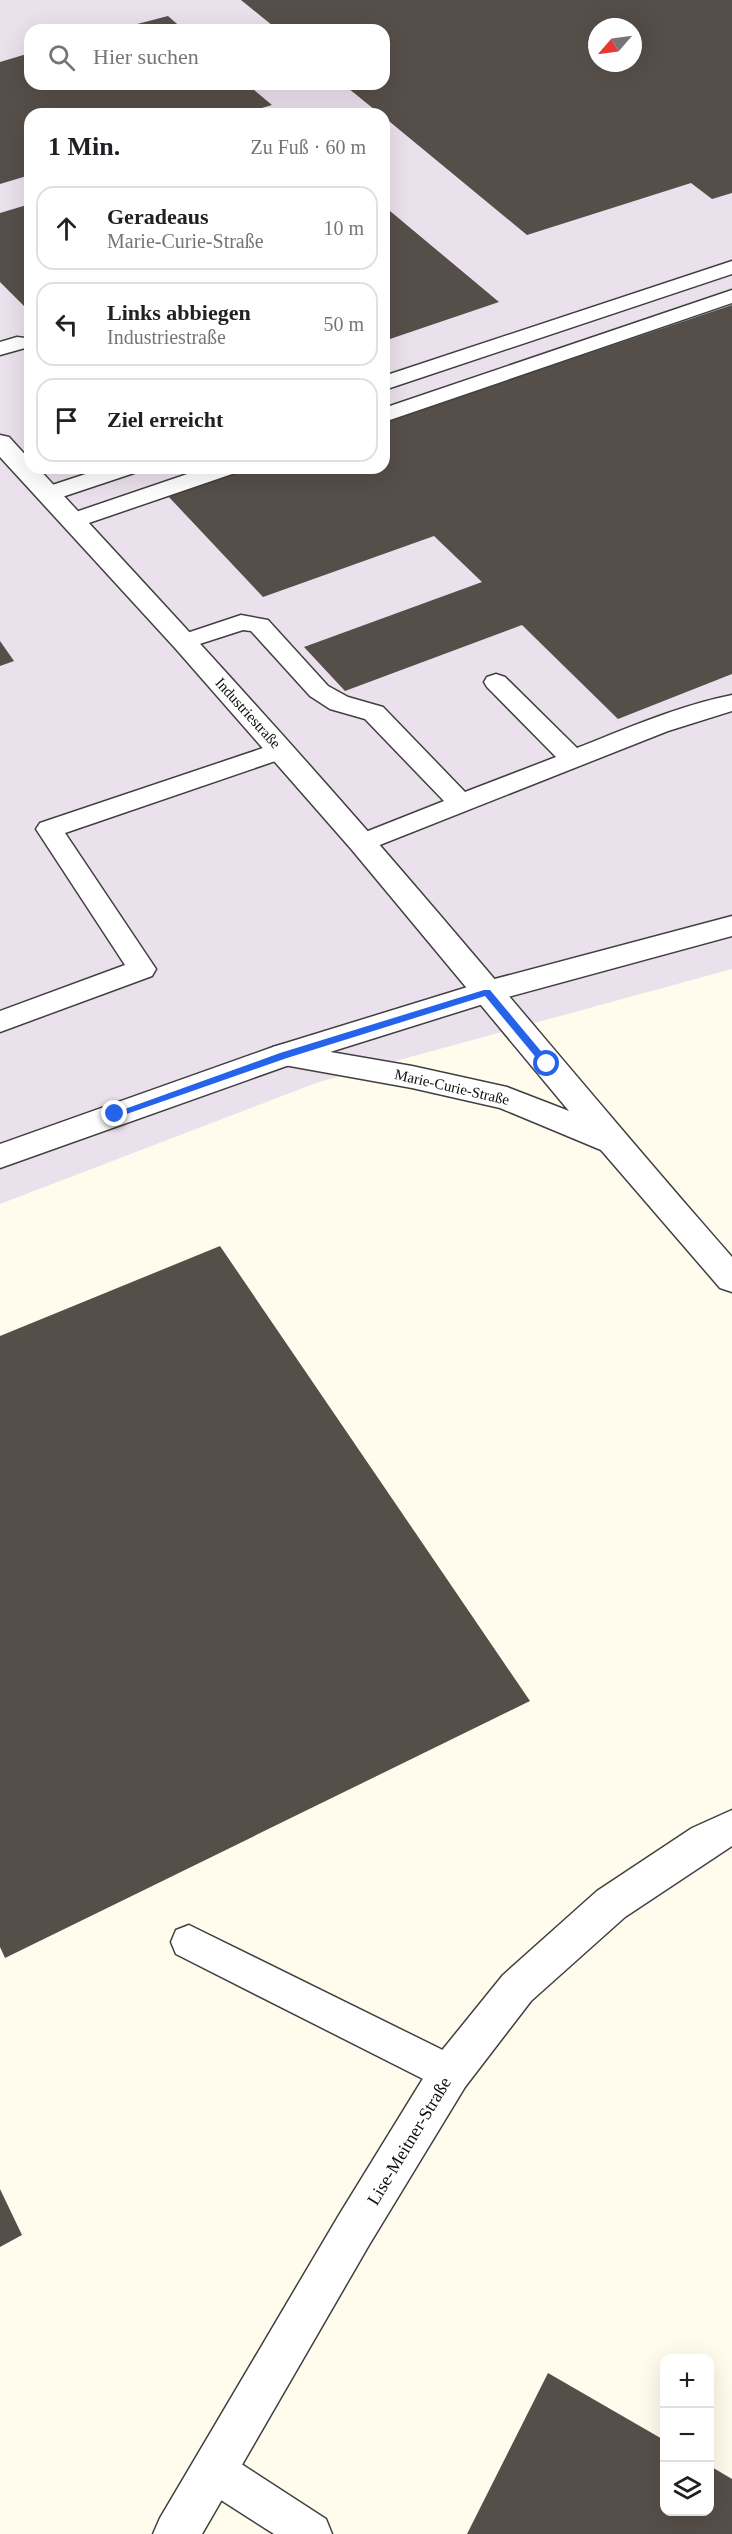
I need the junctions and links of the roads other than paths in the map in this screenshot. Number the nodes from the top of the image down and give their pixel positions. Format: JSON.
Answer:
{"nodes":[{"id":1,"x":732,"y":267,"type":"edge"},
{"id":2,"x":732,"y":296,"type":"edge"},
{"id":3,"x":390,"y":381,"type":"edge"},
{"id":4,"x":390,"y":413,"type":"edge"},
{"id":5,"x":0,"y":442,"type":"edge"},
{"id":6,"x":24,"y":468,"type":"edge"},
{"id":7,"x":30,"y":474,"type":"edge"},
{"id":8,"x":108,"y":474,"type":"edge"},
{"id":9,"x":209,"y":474,"type":"edge"},
{"id":10,"x":48,"y":494,"type":"junction"},
{"id":11,"x":72,"y":521,"type":"junction"},
{"id":12,"x":184,"y":642,"type":"junction"},
{"id":13,"x":496,"y":682,"type":"dead end"},
{"id":14,"x":732,"y":703,"type":"edge"},
{"id":15,"x":281,"y":750,"type":"junction"},
{"id":16,"x":573,"y":759,"type":"junction"},
{"id":17,"x":461,"y":803,"type":"junction"},
{"id":18,"x":362,"y":843,"type":"junction"},
{"id":19,"x":732,"y":926,"type":"edge"},
{"id":20,"x":487,"y":992,"type":"junction"},
{"id":21,"x":0,"y":1022,"type":"edge"},
{"id":22,"x":284,"y":1055,"type":"junction"},
{"id":23,"x":614,"y":1143,"type":"junction"},
{"id":24,"x":0,"y":1156,"type":"edge"},
{"id":25,"x":732,"y":1279,"type":"edge"},
{"id":26,"x":732,"y":1827,"type":"edge"},
{"id":27,"x":189,"y":1942,"type":"dead end"},
{"id":28,"x":450,"y":2073,"type":"junction"},
{"id":29,"x":214,"y":2471,"type":"junction"},
{"id":30,"x":176,"y":2534,"type":"edge"},
{"id":31,"x":311,"y":2534,"type":"edge"}],
"edges":[{"from":1,"to":3,"type":"lane"},
{"from":2,"to":4,"type":"lane"},
{"from":5,"to":6,"type":"street","name":"Industriestraße"},
{"from":7,"to":10,"type":"street","name":"Industriestraße"},
{"from":8,"to":10,"type":"lane"},
{"from":9,"to":11,"type":"lane"},
{"from":10,"to":11,"type":"street","name":"Industriestraße"},
{"from":11,"to":12,"type":"street","name":"Industriestraße"},
{"from":12,"to":15,"type":"street","name":"Industriestraße"},
{"from":12,"to":17,"type":"lane"},
{"from":13,"to":16,"type":"lane"},
{"from":14,"to":16,"type":"lane"},
{"from":15,"to":18,"type":"street","name":"Industriestraße"},
{"from":15,"to":21,"type":"lane"},
{"from":16,"to":17,"type":"lane"},
{"from":17,"to":18,"type":"lane"},
{"from":18,"to":20,"type":"street","name":"Industriestraße"},
{"from":19,"to":20,"type":"street"},
{"from":20,"to":22,"type":"street"},
{"from":20,"to":23,"type":"street","name":"Marie-Curie-Straße"},
{"from":22,"to":23,"type":"street","name":"Marie-Curie-Straße"},
{"from":22,"to":24,"type":"street"},
{"from":23,"to":25,"type":"street","name":"Marie-Curie-Straße"},
{"from":26,"to":28,"type":"street","name":"Lise-Meitner-Straße"},
{"from":27,"to":28,"type":"lane"},
{"from":28,"to":29,"type":"street","name":"Lise-Meitner-Straße"},
{"from":29,"to":30,"type":"street","name":"Lise-Meitner-Straße"},
{"from":29,"to":31,"type":"lane"}]}
